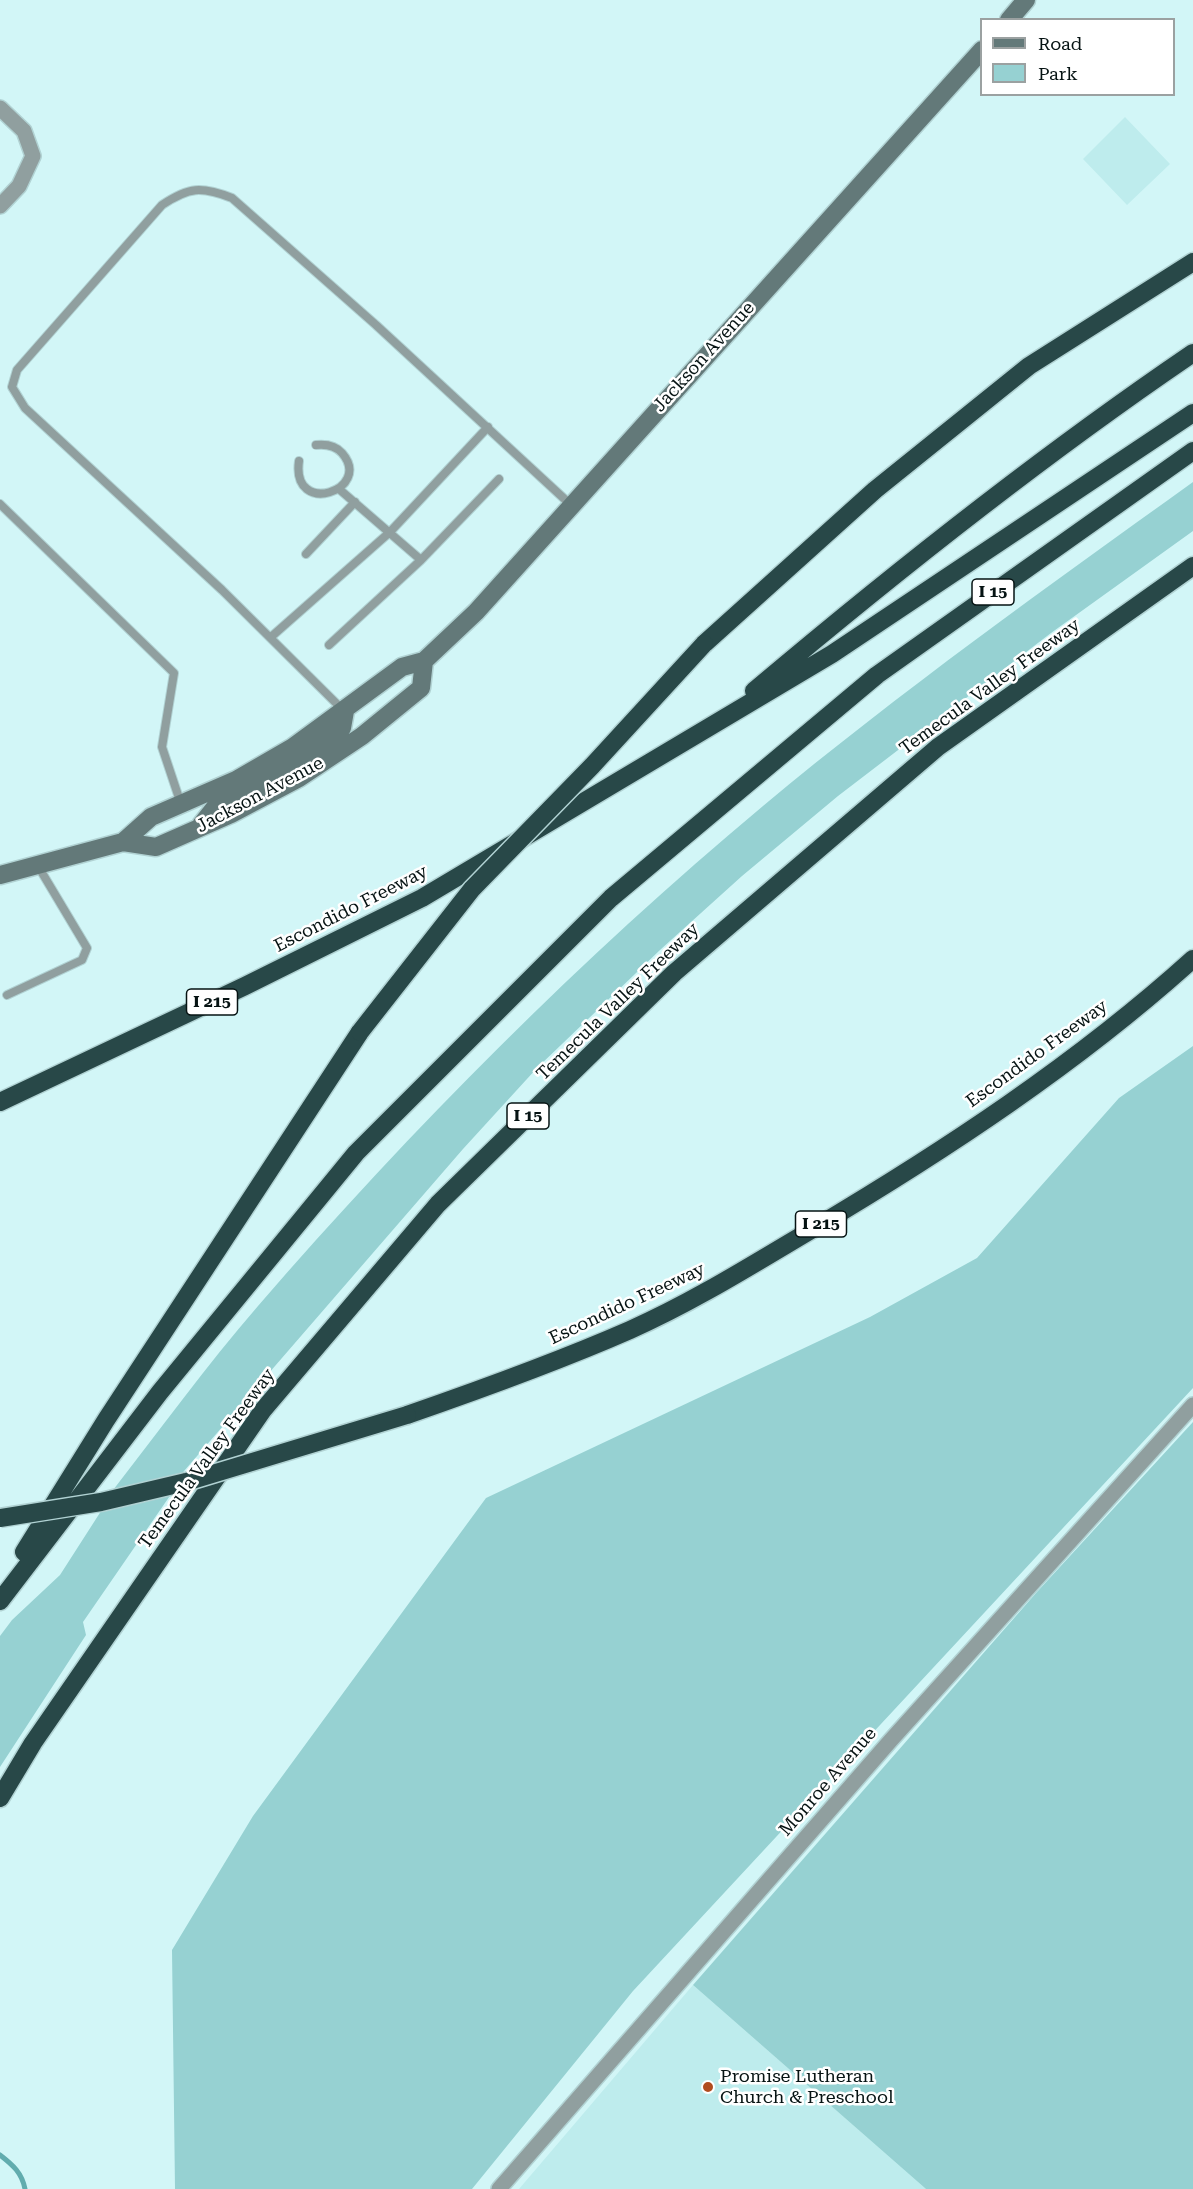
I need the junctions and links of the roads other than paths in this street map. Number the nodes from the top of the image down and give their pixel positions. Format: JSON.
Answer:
{"nodes":[{"id":1,"x":1026,"y":0,"type":"edge"},
{"id":2,"x":1011,"y":18,"type":"edge"},
{"id":3,"x":980,"y":51,"type":"edge"},
{"id":4,"x":0,"y":108,"type":"edge"},
{"id":5,"x":0,"y":206,"type":"edge"},
{"id":6,"x":1193,"y":262,"type":"edge"},
{"id":7,"x":1193,"y":353,"type":"edge"},
{"id":8,"x":1193,"y":412,"type":"edge"},
{"id":9,"x":488,"y":427,"type":"junction"},
{"id":10,"x":316,"y":445,"type":"dead end"},
{"id":11,"x":1193,"y":451,"type":"edge"},
{"id":12,"x":299,"y":461,"type":"dead end"},
{"id":13,"x":499,"y":479,"type":"dead end"},
{"id":14,"x":339,"y":489,"type":"junction"},
{"id":15,"x":355,"y":502,"type":"junction"},
{"id":16,"x":0,"y":504,"type":"edge"},
{"id":17,"x":572,"y":506,"type":"junction"},
{"id":18,"x":390,"y":532,"type":"junction"},
{"id":19,"x":306,"y":554,"type":"dead end"},
{"id":20,"x":421,"y":560,"type":"junction"},
{"id":21,"x":1193,"y":566,"type":"edge"},
{"id":22,"x":271,"y":637,"type":"junction"},
{"id":23,"x":329,"y":645,"type":"dead end"},
{"id":24,"x":424,"y":661,"type":"junction"},
{"id":25,"x":345,"y":711,"type":"junction"},
{"id":26,"x":709,"y":729,"type":"junction"},
{"id":27,"x":182,"y":805,"type":"junction"},
{"id":28,"x":198,"y":829,"type":"junction"},
{"id":29,"x":123,"y":842,"type":"junction"},
{"id":30,"x":38,"y":866,"type":"junction"},
{"id":31,"x":0,"y":875,"type":"edge"},
{"id":32,"x":1193,"y":959,"type":"edge"},
{"id":33,"x":7,"y":996,"type":"dead end"},
{"id":34,"x":0,"y":1102,"type":"edge"},
{"id":35,"x":1193,"y":1405,"type":"edge"},
{"id":36,"x":0,"y":1518,"type":"edge"},
{"id":37,"x":0,"y":1592,"type":"edge"},
{"id":38,"x":0,"y":1601,"type":"edge"},
{"id":39,"x":0,"y":1798,"type":"edge"},
{"id":40,"x":499,"y":2189,"type":"edge"}],
"edges":[{"from":1,"to":2,"type":"main road"},
{"from":3,"to":17,"type":"main road","name":"Jackson Avenue"},
{"from":4,"to":5,"type":"street"},
{"from":6,"to":37,"type":"highway","bridge":true},
{"from":7,"to":26,"type":"highway"},
{"from":8,"to":26,"type":"highway"},
{"from":9,"to":17,"type":"lane"},
{"from":9,"to":18,"type":"lane"},
{"from":9,"to":22,"type":"lane"},
{"from":10,"to":14,"type":"lane"},
{"from":11,"to":38,"type":"highway","number":"I 15"},
{"from":12,"to":14,"type":"lane"},
{"from":13,"to":20,"type":"lane"},
{"from":14,"to":15,"type":"lane"},
{"from":15,"to":18,"type":"lane"},
{"from":15,"to":19,"type":"lane"},
{"from":16,"to":27,"type":"lane"},
{"from":17,"to":24,"type":"main road","name":"Jackson Avenue"},
{"from":18,"to":20,"type":"lane"},
{"from":18,"to":22,"type":"lane"},
{"from":20,"to":23,"type":"lane"},
{"from":21,"to":39,"type":"highway","name":"Temecula Valley Freeway","number":"I 15"},
{"from":22,"to":25,"type":"lane"},
{"from":24,"to":25,"type":"main road","name":"Jackson Avenue"},
{"from":24,"to":28,"type":"main road","name":"Jackson Avenue"},
{"from":25,"to":27,"type":"main road","name":"Jackson Avenue"},
{"from":25,"to":28,"type":"main road"},
{"from":26,"to":34,"type":"highway","name":"Escondido Freeway","number":"I 215"},
{"from":27,"to":29,"type":"main road","name":"Jackson Avenue"},
{"from":28,"to":29,"type":"main road","name":"Jackson Avenue"},
{"from":29,"to":30,"type":"main road","name":"Jackson Avenue"},
{"from":30,"to":31,"type":"main road","name":"Jackson Avenue"},
{"from":30,"to":33,"type":"lane"},
{"from":32,"to":36,"type":"highway","name":"Escondido Freeway","number":"I 215","bridge":true},
{"from":35,"to":40,"type":"street","name":"Monroe Avenue"}]}
